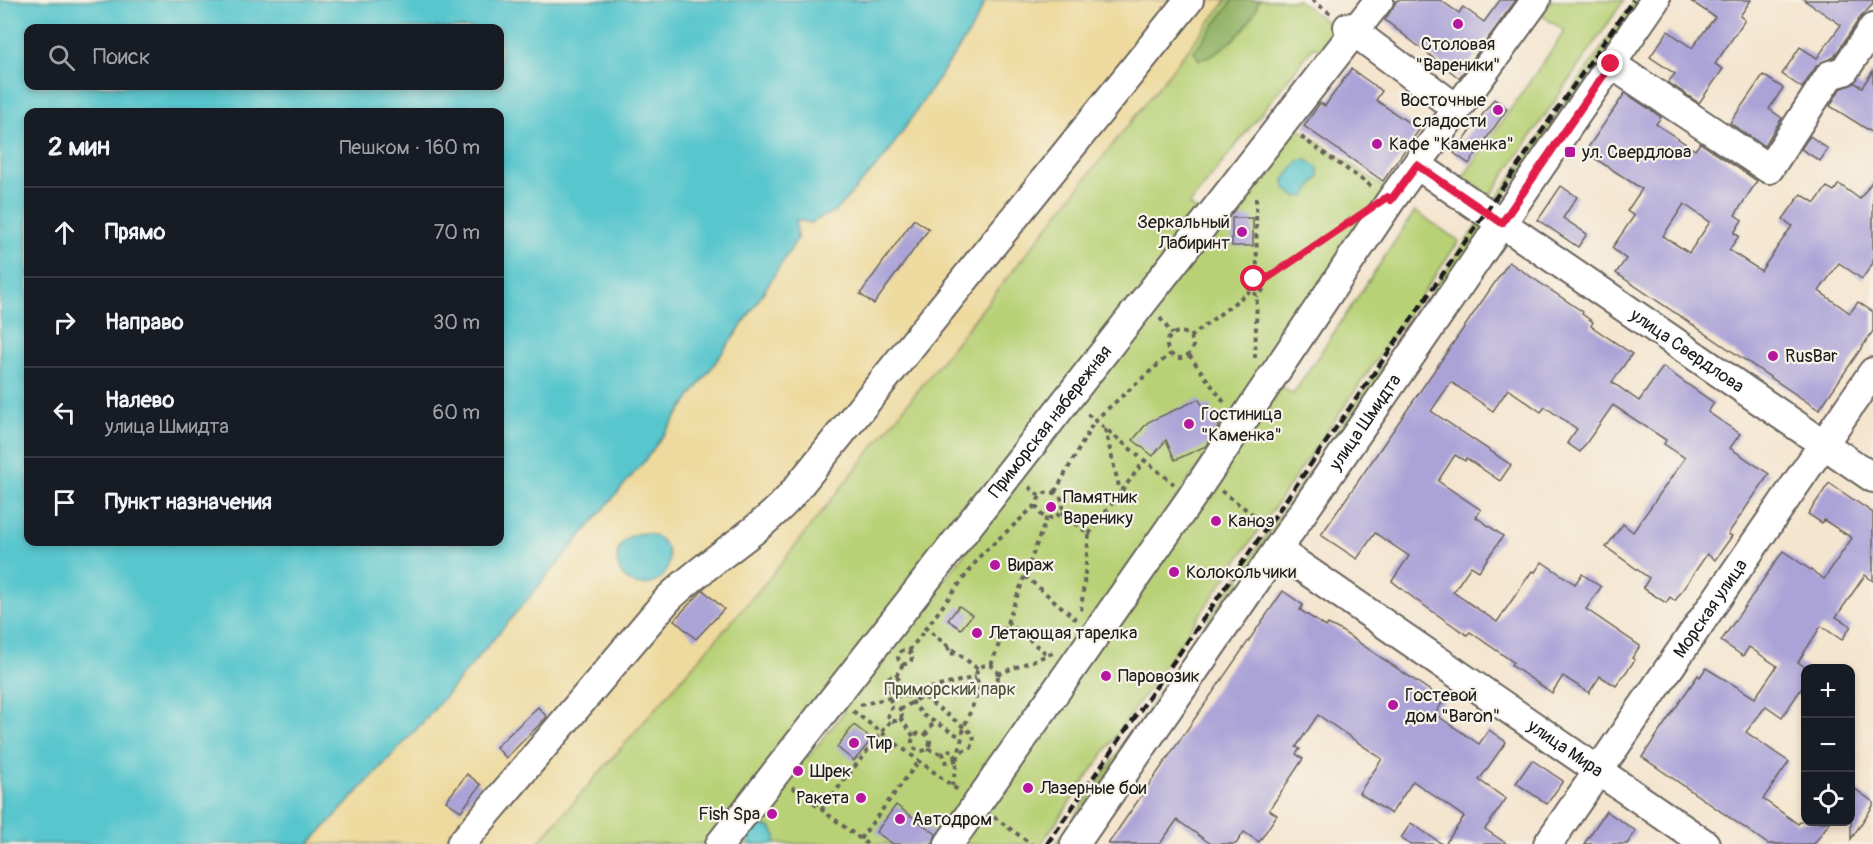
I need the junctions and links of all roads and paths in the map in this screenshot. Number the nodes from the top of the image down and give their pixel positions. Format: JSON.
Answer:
{"nodes":[{"id":1,"x":1189,"y":0,"type":"edge"},
{"id":2,"x":1379,"y":0,"type":"edge"},
{"id":3,"x":1536,"y":0,"type":"edge"},
{"id":4,"x":1655,"y":0,"type":"edge"},
{"id":5,"x":1873,"y":28,"type":"edge"},
{"id":6,"x":1352,"y":30,"type":"junction"},
{"id":7,"x":1611,"y":64,"type":"junction"},
{"id":8,"x":1457,"y":109,"type":"junction"},
{"id":9,"x":1283,"y":125,"type":"junction"},
{"id":10,"x":1256,"y":159,"type":"junction"},
{"id":11,"x":1417,"y":165,"type":"junction"},
{"id":12,"x":1391,"y":200,"type":"junction"},
{"id":13,"x":1348,"y":223,"type":"dead end"},
{"id":14,"x":1502,"y":223,"type":"junction"},
{"id":15,"x":1257,"y":279,"type":"junction"},
{"id":16,"x":1263,"y":281,"type":"junction"},
{"id":17,"x":1250,"y":291,"type":"junction"},
{"id":18,"x":1257,"y":295,"type":"junction"},
{"id":19,"x":1190,"y":337,"type":"junction"},
{"id":20,"x":1170,"y":354,"type":"junction"},
{"id":21,"x":1189,"y":355,"type":"junction"},
{"id":22,"x":1255,"y":360,"type":"dead end"},
{"id":23,"x":1873,"y":372,"type":"edge"},
{"id":24,"x":1068,"y":399,"type":"junction"},
{"id":25,"x":1095,"y":420,"type":"junction"},
{"id":26,"x":1240,"y":425,"type":"junction"},
{"id":27,"x":1105,"y":428,"type":"junction"},
{"id":28,"x":1823,"y":444,"type":"junction"},
{"id":29,"x":1145,"y":460,"type":"junction"},
{"id":30,"x":1873,"y":478,"type":"edge"},
{"id":31,"x":1198,"y":488,"type":"junction"},
{"id":32,"x":1055,"y":492,"type":"junction"},
{"id":33,"x":1121,"y":492,"type":"junction"},
{"id":34,"x":1037,"y":504,"type":"junction"},
{"id":35,"x":1061,"y":512,"type":"junction"},
{"id":36,"x":1047,"y":517,"type":"junction"},
{"id":37,"x":1089,"y":534,"type":"junction"},
{"id":38,"x":1272,"y":538,"type":"junction"},
{"id":39,"x":1025,"y":576,"type":"junction"},
{"id":40,"x":903,"y":611,"type":"junction"},
{"id":41,"x":1007,"y":622,"type":"junction"},
{"id":42,"x":925,"y":628,"type":"junction"},
{"id":43,"x":909,"y":651,"type":"junction"},
{"id":44,"x":1058,"y":651,"type":"dead end"},
{"id":45,"x":1048,"y":655,"type":"junction"},
{"id":46,"x":903,"y":664,"type":"junction"},
{"id":47,"x":991,"y":665,"type":"junction"},
{"id":48,"x":978,"y":669,"type":"junction"},
{"id":49,"x":998,"y":674,"type":"junction"},
{"id":50,"x":896,"y":676,"type":"junction"},
{"id":51,"x":976,"y":677,"type":"junction"},
{"id":52,"x":981,"y":685,"type":"junction"},
{"id":53,"x":939,"y":686,"type":"junction"},
{"id":54,"x":890,"y":689,"type":"junction"},
{"id":55,"x":917,"y":692,"type":"junction"},
{"id":56,"x":906,"y":694,"type":"junction"},
{"id":57,"x":923,"y":696,"type":"junction"},
{"id":58,"x":889,"y":698,"type":"junction"},
{"id":59,"x":912,"y":703,"type":"junction"},
{"id":60,"x":891,"y":708,"type":"junction"},
{"id":61,"x":900,"y":710,"type":"junction"},
{"id":62,"x":900,"y":718,"type":"junction"},
{"id":63,"x":892,"y":719,"type":"junction"},
{"id":64,"x":933,"y":723,"type":"junction"},
{"id":65,"x":964,"y":727,"type":"junction"},
{"id":66,"x":881,"y":732,"type":"junction"},
{"id":67,"x":925,"y":735,"type":"junction"},
{"id":68,"x":914,"y":737,"type":"junction"},
{"id":69,"x":962,"y":738,"type":"junction"},
{"id":70,"x":928,"y":748,"type":"junction"},
{"id":71,"x":916,"y":750,"type":"junction"},
{"id":72,"x":959,"y":752,"type":"junction"},
{"id":73,"x":942,"y":754,"type":"junction"},
{"id":74,"x":912,"y":755,"type":"junction"},
{"id":75,"x":956,"y":759,"type":"junction"},
{"id":76,"x":919,"y":761,"type":"junction"},
{"id":77,"x":1599,"y":771,"type":"junction"},
{"id":78,"x":775,"y":774,"type":"junction"},
{"id":79,"x":952,"y":786,"type":"junction"},
{"id":80,"x":976,"y":804,"type":"junction"},
{"id":81,"x":822,"y":810,"type":"junction"},
{"id":82,"x":860,"y":839,"type":"junction"},
{"id":83,"x":461,"y":844,"type":"edge"},
{"id":84,"x":720,"y":844,"type":"edge"},
{"id":85,"x":867,"y":844,"type":"edge"},
{"id":86,"x":949,"y":844,"type":"edge"},
{"id":87,"x":1031,"y":844,"type":"edge"},
{"id":88,"x":1075,"y":844,"type":"edge"},
{"id":89,"x":1548,"y":844,"type":"edge"},
{"id":90,"x":1705,"y":844,"type":"edge"}],
"edges":[{"from":1,"to":83,"type":"street"},
{"from":2,"to":6,"type":"street","name":"Приморская набережная"},
{"from":3,"to":8,"type":"street"},
{"from":4,"to":7,"type":"street","name":"улица Шмидта"},
{"from":5,"to":7,"type":"street"},
{"from":6,"to":8,"type":"street"},
{"from":6,"to":9,"type":"street","name":"Приморская набережная"},
{"from":7,"to":14,"type":"street","name":"улица Шмидта"},
{"from":8,"to":11,"type":"street"},
{"from":9,"to":10,"type":"street","name":"Приморская набережная"},
{"from":9,"to":12,"type":"path"},
{"from":10,"to":15,"type":"path"},
{"from":10,"to":24,"type":"street","name":"Приморская набережная"},
{"from":11,"to":12,"type":"street"},
{"from":11,"to":14,"type":"street","name":"улица Свердлова"},
{"from":12,"to":26,"type":"street"},
{"from":13,"to":16,"type":"path"},
{"from":14,"to":28,"type":"street","name":"улица Свердлова"},
{"from":14,"to":38,"type":"street","name":"улица Шмидта"},
{"from":15,"to":16,"type":"path"},
{"from":15,"to":17,"type":"path"},
{"from":16,"to":18,"type":"path"},
{"from":17,"to":18,"type":"path"},
{"from":17,"to":19,"type":"path"},
{"from":18,"to":22,"type":"path"},
{"from":19,"to":20,"type":"path"},
{"from":19,"to":21,"type":"path"},
{"from":20,"to":21,"type":"path"},
{"from":20,"to":25,"type":"path"},
{"from":21,"to":26,"type":"path"},
{"from":23,"to":28,"type":"street","name":"Морская улица"},
{"from":24,"to":25,"type":"path"},
{"from":24,"to":40,"type":"street","name":"Приморская набережная"},
{"from":25,"to":27,"type":"path"},
{"from":25,"to":32,"type":"path"},
{"from":26,"to":31,"type":"street"},
{"from":27,"to":29,"type":"path"},
{"from":27,"to":33,"type":"path"},
{"from":28,"to":30,"type":"street","name":"улица Свердлова"},
{"from":28,"to":77,"type":"street","name":"Морская улица"},
{"from":29,"to":31,"type":"path"},
{"from":29,"to":33,"type":"path"},
{"from":31,"to":38,"type":"path"},
{"from":31,"to":80,"type":"street"},
{"from":32,"to":34,"type":"path"},
{"from":32,"to":35,"type":"path"},
{"from":33,"to":37,"type":"path"},
{"from":34,"to":36,"type":"path"},
{"from":34,"to":42,"type":"path"},
{"from":35,"to":36,"type":"path"},
{"from":35,"to":37,"type":"path"},
{"from":36,"to":39,"type":"path"},
{"from":37,"to":39,"type":"path"},
{"from":38,"to":77,"type":"street","name":"улица Мира"},
{"from":38,"to":88,"type":"street","name":"улица Шмидта"},
{"from":39,"to":41,"type":"path"},
{"from":40,"to":42,"type":"path"},
{"from":40,"to":78,"type":"street","name":"Приморская набережная"},
{"from":41,"to":45,"type":"path"},
{"from":41,"to":47,"type":"path"},
{"from":42,"to":43,"type":"path"},
{"from":42,"to":48,"type":"path"},
{"from":43,"to":46,"type":"path"},
{"from":43,"to":46,"type":"path"},
{"from":44,"to":45,"type":"path"},
{"from":45,"to":49,"type":"path"},
{"from":46,"to":50,"type":"path"},
{"from":47,"to":48,"type":"path"},
{"from":47,"to":49,"type":"path"},
{"from":48,"to":51,"type":"path"},
{"from":49,"to":52,"type":"path"},
{"from":50,"to":54,"type":"path"},
{"from":50,"to":54,"type":"path"},
{"from":51,"to":52,"type":"path"},
{"from":51,"to":53,"type":"path"},
{"from":52,"to":65,"type":"path"},
{"from":53,"to":55,"type":"path"},
{"from":53,"to":57,"type":"path"},
{"from":54,"to":58,"type":"path"},
{"from":55,"to":56,"type":"path"},
{"from":55,"to":57,"type":"path"},
{"from":56,"to":58,"type":"path"},
{"from":56,"to":59,"type":"path"},
{"from":57,"to":59,"type":"path"},
{"from":57,"to":65,"type":"path"},
{"from":58,"to":60,"type":"path"},
{"from":58,"to":66,"type":"path"},
{"from":59,"to":61,"type":"path"},
{"from":59,"to":64,"type":"path"},
{"from":60,"to":61,"type":"path"},
{"from":60,"to":63,"type":"path"},
{"from":61,"to":62,"type":"path"},
{"from":62,"to":63,"type":"path"},
{"from":62,"to":68,"type":"path"},
{"from":63,"to":66,"type":"path"},
{"from":64,"to":67,"type":"path"},
{"from":64,"to":69,"type":"path"},
{"from":65,"to":69,"type":"path"},
{"from":65,"to":72,"type":"path"},
{"from":66,"to":74,"type":"path"},
{"from":66,"to":81,"type":"path"},
{"from":67,"to":68,"type":"path"},
{"from":67,"to":70,"type":"path"},
{"from":68,"to":71,"type":"path"},
{"from":69,"to":72,"type":"path"},
{"from":70,"to":71,"type":"path"},
{"from":70,"to":73,"type":"path"},
{"from":71,"to":74,"type":"path"},
{"from":72,"to":75,"type":"path"},
{"from":73,"to":75,"type":"path"},
{"from":73,"to":75,"type":"path"},
{"from":74,"to":76,"type":"path"},
{"from":75,"to":79,"type":"path"},
{"from":76,"to":79,"type":"path"},
{"from":76,"to":82,"type":"path"},
{"from":77,"to":89,"type":"street","name":"Морская улица"},
{"from":77,"to":90,"type":"street","name":"улица Мира"},
{"from":78,"to":81,"type":"path"},
{"from":78,"to":84,"type":"street","name":"Приморская набережная"},
{"from":79,"to":80,"type":"path"},
{"from":80,"to":86,"type":"street"},
{"from":80,"to":87,"type":"path"},
{"from":81,"to":82,"type":"path"},
{"from":82,"to":85,"type":"path"}]}
